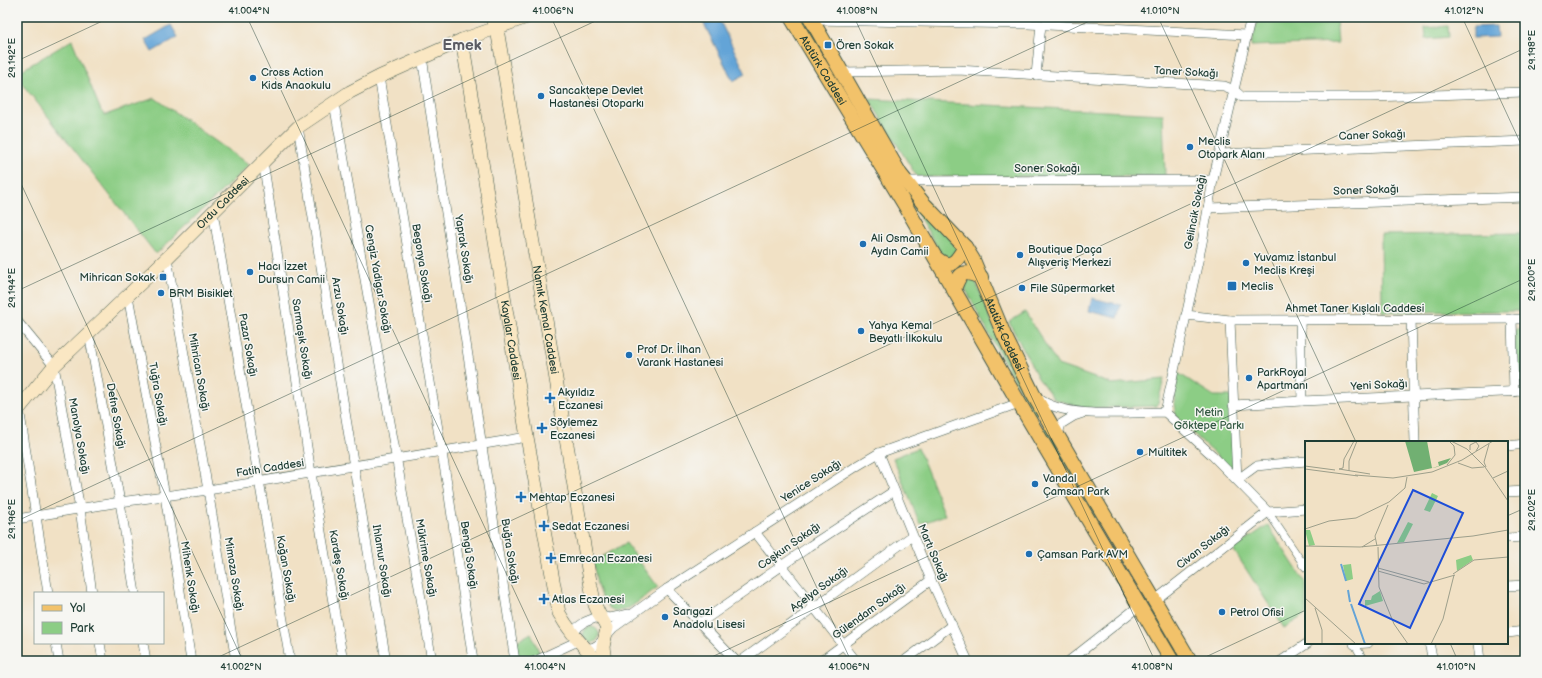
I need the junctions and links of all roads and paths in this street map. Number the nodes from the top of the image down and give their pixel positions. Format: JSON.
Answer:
{"nodes":[{"id":1,"x":507,"y":17,"type":"edge"},
{"id":2,"x":527,"y":17,"type":"edge"},
{"id":3,"x":792,"y":17,"type":"edge"},
{"id":4,"x":1250,"y":17,"type":"edge"},
{"id":5,"x":811,"y":18,"type":"edge"},
{"id":6,"x":1028,"y":21,"type":"edge"},
{"id":7,"x":1041,"y":25,"type":"junction"},
{"id":8,"x":495,"y":26,"type":"junction"},
{"id":9,"x":1246,"y":35,"type":"junction"},
{"id":10,"x":462,"y":40,"type":"junction"},
{"id":11,"x":422,"y":57,"type":"junction"},
{"id":12,"x":843,"y":72,"type":"junction"},
{"id":13,"x":1036,"y":75,"type":"junction"},
{"id":14,"x":379,"y":77,"type":"junction"},
{"id":15,"x":1234,"y":90,"type":"junction"},
{"id":16,"x":1525,"y":92,"type":"edge"},
{"id":17,"x":334,"y":103,"type":"junction"},
{"id":18,"x":298,"y":127,"type":"junction"},
{"id":19,"x":1525,"y":141,"type":"edge"},
{"id":20,"x":1220,"y":154,"type":"junction"},
{"id":21,"x":263,"y":161,"type":"junction"},
{"id":22,"x":905,"y":180,"type":"junction"},
{"id":23,"x":1213,"y":180,"type":"junction"},
{"id":24,"x":1525,"y":197,"type":"edge"},
{"id":25,"x":1208,"y":208,"type":"junction"},
{"id":26,"x":213,"y":212,"type":"junction"},
{"id":27,"x":965,"y":247,"type":"junction"},
{"id":28,"x":167,"y":258,"type":"junction"},
{"id":29,"x":936,"y":258,"type":"junction"},
{"id":30,"x":981,"y":277,"type":"junction"},
{"id":31,"x":954,"y":289,"type":"junction"},
{"id":32,"x":128,"y":296,"type":"junction"},
{"id":33,"x":1186,"y":315,"type":"junction"},
{"id":34,"x":1300,"y":319,"type":"junction"},
{"id":35,"x":1512,"y":319,"type":"junction"},
{"id":36,"x":1525,"y":319,"type":"edge"},
{"id":37,"x":1230,"y":320,"type":"junction"},
{"id":38,"x":1411,"y":320,"type":"junction"},
{"id":39,"x":17,"y":321,"type":"edge"},
{"id":40,"x":89,"y":334,"type":"junction"},
{"id":41,"x":54,"y":366,"type":"junction"},
{"id":42,"x":1525,"y":391,"type":"edge"},
{"id":43,"x":1514,"y":392,"type":"junction"},
{"id":44,"x":1033,"y":394,"type":"junction"},
{"id":45,"x":1413,"y":396,"type":"junction"},
{"id":46,"x":1302,"y":401,"type":"junction"},
{"id":47,"x":1019,"y":403,"type":"junction"},
{"id":48,"x":1234,"y":405,"type":"junction"},
{"id":49,"x":18,"y":410,"type":"edge"},
{"id":50,"x":1165,"y":412,"type":"junction"},
{"id":51,"x":1083,"y":413,"type":"junction"},
{"id":52,"x":527,"y":437,"type":"junction"},
{"id":53,"x":1060,"y":441,"type":"junction"},
{"id":54,"x":1415,"y":441,"type":"edge"},
{"id":55,"x":1525,"y":444,"type":"edge"},
{"id":56,"x":482,"y":445,"type":"junction"},
{"id":57,"x":1508,"y":446,"type":"edge"},
{"id":58,"x":441,"y":452,"type":"junction"},
{"id":59,"x":879,"y":453,"type":"junction"},
{"id":60,"x":397,"y":459,"type":"junction"},
{"id":61,"x":1305,"y":461,"type":"edge"},
{"id":62,"x":354,"y":466,"type":"junction"},
{"id":63,"x":311,"y":473,"type":"junction"},
{"id":64,"x":1237,"y":480,"type":"junction"},
{"id":65,"x":258,"y":482,"type":"junction"},
{"id":66,"x":208,"y":490,"type":"junction"},
{"id":67,"x":894,"y":491,"type":"junction"},
{"id":68,"x":1525,"y":491,"type":"edge"},
{"id":69,"x":1508,"y":492,"type":"edge"},
{"id":70,"x":165,"y":496,"type":"junction"},
{"id":71,"x":120,"y":502,"type":"junction"},
{"id":72,"x":80,"y":509,"type":"junction"},
{"id":73,"x":1305,"y":509,"type":"edge"},
{"id":74,"x":1268,"y":512,"type":"junction"},
{"id":75,"x":36,"y":516,"type":"junction"},
{"id":76,"x":17,"y":519,"type":"edge"},
{"id":77,"x":755,"y":532,"type":"junction"},
{"id":78,"x":912,"y":536,"type":"junction"},
{"id":79,"x":1525,"y":537,"type":"edge"},
{"id":80,"x":1508,"y":538,"type":"edge"},
{"id":81,"x":1305,"y":564,"type":"edge"},
{"id":82,"x":781,"y":566,"type":"junction"},
{"id":83,"x":931,"y":580,"type":"junction"},
{"id":84,"x":1525,"y":585,"type":"edge"},
{"id":85,"x":1508,"y":586,"type":"edge"},
{"id":86,"x":667,"y":589,"type":"junction"},
{"id":87,"x":48,"y":592,"type":"edge"},
{"id":88,"x":92,"y":592,"type":"edge"},
{"id":89,"x":135,"y":592,"type":"edge"},
{"id":90,"x":1154,"y":601,"type":"junction"},
{"id":91,"x":1139,"y":606,"type":"junction"},
{"id":92,"x":814,"y":607,"type":"junction"},
{"id":93,"x":634,"y":612,"type":"junction"},
{"id":94,"x":600,"y":616,"type":"junction"},
{"id":95,"x":700,"y":623,"type":"junction"},
{"id":96,"x":952,"y":626,"type":"junction"},
{"id":97,"x":1525,"y":631,"type":"edge"},
{"id":98,"x":1508,"y":633,"type":"edge"},
{"id":99,"x":605,"y":636,"type":"junction"},
{"id":100,"x":579,"y":641,"type":"junction"},
{"id":101,"x":56,"y":644,"type":"edge"},
{"id":102,"x":100,"y":644,"type":"edge"},
{"id":103,"x":143,"y":644,"type":"edge"},
{"id":104,"x":1306,"y":644,"type":"edge"},
{"id":105,"x":1354,"y":644,"type":"edge"},
{"id":106,"x":1429,"y":644,"type":"edge"},
{"id":107,"x":1478,"y":644,"type":"edge"},
{"id":108,"x":843,"y":645,"type":"junction"},
{"id":109,"x":59,"y":661,"type":"edge"},
{"id":110,"x":103,"y":661,"type":"edge"},
{"id":111,"x":146,"y":661,"type":"edge"},
{"id":112,"x":191,"y":661,"type":"edge"},
{"id":113,"x":236,"y":661,"type":"edge"},
{"id":114,"x":290,"y":661,"type":"edge"},
{"id":115,"x":343,"y":661,"type":"edge"},
{"id":116,"x":386,"y":661,"type":"edge"},
{"id":117,"x":432,"y":661,"type":"edge"},
{"id":118,"x":473,"y":661,"type":"edge"},
{"id":119,"x":515,"y":661,"type":"edge"},
{"id":120,"x":535,"y":661,"type":"edge"},
{"id":121,"x":597,"y":661,"type":"edge"},
{"id":122,"x":605,"y":661,"type":"edge"},
{"id":123,"x":736,"y":661,"type":"edge"},
{"id":124,"x":741,"y":661,"type":"edge"},
{"id":125,"x":821,"y":661,"type":"edge"},
{"id":126,"x":856,"y":661,"type":"edge"},
{"id":127,"x":904,"y":661,"type":"edge"},
{"id":128,"x":968,"y":661,"type":"edge"},
{"id":129,"x":1069,"y":661,"type":"edge"},
{"id":130,"x":1172,"y":661,"type":"edge"},
{"id":131,"x":1190,"y":661,"type":"edge"},
{"id":132,"x":1281,"y":661,"type":"edge"},
{"id":133,"x":1363,"y":661,"type":"edge"},
{"id":134,"x":1433,"y":661,"type":"edge"},
{"id":135,"x":1480,"y":661,"type":"edge"}],
"edges":[{"from":1,"to":8,"type":"main road","name":"Ordu Caddesi"},
{"from":2,"to":8,"type":"main road","name":"Ordu Caddesi"},
{"from":3,"to":29,"type":"main road","name":"Atatürk Caddesi"},
{"from":4,"to":9,"type":"street","name":"Gelincik Sokağı"},
{"from":5,"to":6,"type":"street"},
{"from":5,"to":12,"type":"main road","name":"Atatürk Caddesi"},
{"from":6,"to":7,"type":"street"},
{"from":7,"to":9,"type":"street"},
{"from":7,"to":13,"type":"street"},
{"from":8,"to":10,"type":"main road","name":"Ordu Caddesi"},
{"from":8,"to":94,"type":"main road","name":"Namık Kemal Caddesi"},
{"from":9,"to":15,"type":"street","name":"Gelincik Sokağı"},
{"from":10,"to":11,"type":"main road","name":"Ordu Caddesi"},
{"from":10,"to":52,"type":"main road","name":"Kayalar Caddesi"},
{"from":11,"to":14,"type":"main road","name":"Ordu Caddesi"},
{"from":11,"to":56,"type":"street","name":"Yaprak Sokağı"},
{"from":12,"to":13,"type":"street","name":"Taner Sokağı"},
{"from":12,"to":22,"type":"main road","name":"Atatürk Caddesi"},
{"from":13,"to":15,"type":"street","name":"Taner Sokağı"},
{"from":14,"to":17,"type":"main road","name":"Ordu Caddesi"},
{"from":14,"to":58,"type":"street","name":"Begonya Sokağı"},
{"from":15,"to":16,"type":"street","name":"Taner Sokağı"},
{"from":15,"to":20,"type":"street","name":"Gelincik Sokağı"},
{"from":17,"to":18,"type":"main road","name":"Ordu Caddesi"},
{"from":17,"to":60,"type":"street","name":"Cengiz Yadigar Sokağı"},
{"from":18,"to":21,"type":"main road","name":"Ordu Caddesi"},
{"from":18,"to":62,"type":"street","name":"Arzu Sokağı"},
{"from":19,"to":20,"type":"street","name":"Caner Sokağı"},
{"from":20,"to":23,"type":"street","name":"Gelincik Sokağı"},
{"from":21,"to":26,"type":"main road","name":"Ordu Caddesi"},
{"from":21,"to":63,"type":"street","name":"Sarmaşık Sokağı"},
{"from":22,"to":23,"type":"street","name":"Soner Sokağı"},
{"from":22,"to":27,"type":"main road","name":"Atatürk Caddesi"},
{"from":23,"to":25,"type":"street","name":"Gelincik Sokağı"},
{"from":24,"to":25,"type":"street","name":"Soner Sokağı"},
{"from":25,"to":33,"type":"street","name":"Gelincik Sokağı"},
{"from":26,"to":28,"type":"main road","name":"Ordu Caddesi"},
{"from":26,"to":65,"type":"street","name":"Pazar Sokağı"},
{"from":27,"to":29,"type":"main road"},
{"from":27,"to":30,"type":"main road","name":"Atatürk Caddesi"},
{"from":28,"to":32,"type":"main road","name":"Ordu Caddesi"},
{"from":28,"to":66,"type":"street","name":"Mihrican Sokağı"},
{"from":29,"to":31,"type":"main road","name":"Atatürk Caddesi"},
{"from":30,"to":31,"type":"main road"},
{"from":30,"to":44,"type":"main road","name":"Atatürk Caddesi"},
{"from":31,"to":47,"type":"main road","name":"Atatürk Caddesi"},
{"from":32,"to":40,"type":"main road","name":"Ordu Caddesi"},
{"from":32,"to":70,"type":"street","name":"Tuğra Sokağı"},
{"from":33,"to":37,"type":"street","name":"Ahmet Taner Kışlalı Caddesi"},
{"from":33,"to":50,"type":"street","name":"Gelincik Sokağı"},
{"from":34,"to":37,"type":"street","name":"Ahmet Taner Kışlalı Caddesi"},
{"from":34,"to":38,"type":"street","name":"Ahmet Taner Kışlalı Caddesi"},
{"from":34,"to":46,"type":"street"},
{"from":35,"to":36,"type":"street","name":"Ahmet Taner Kışlalı Caddesi"},
{"from":35,"to":38,"type":"street","name":"Ahmet Taner Kışlalı Caddesi"},
{"from":35,"to":43,"type":"street"},
{"from":37,"to":48,"type":"street"},
{"from":38,"to":45,"type":"street"},
{"from":39,"to":41,"type":"street"},
{"from":40,"to":41,"type":"main road","name":"Ordu Caddesi"},
{"from":40,"to":71,"type":"street","name":"Defne Sokağı"},
{"from":41,"to":49,"type":"main road","name":"Ordu Caddesi"},
{"from":41,"to":72,"type":"street","name":"Manolya Sokağı"},
{"from":42,"to":43,"type":"street","name":"Yeni Sokağı"},
{"from":43,"to":45,"type":"street","name":"Yeni Sokağı"},
{"from":44,"to":51,"type":"street"},
{"from":44,"to":53,"type":"main road","name":"Atatürk Caddesi"},
{"from":45,"to":46,"type":"street","name":"Yeni Sokağı"},
{"from":45,"to":54,"type":"street"},
{"from":46,"to":48,"type":"street","name":"Yeni Sokağı"},
{"from":47,"to":59,"type":"street","name":"Yenice Sokağı"},
{"from":47,"to":91,"type":"main road","name":"Atatürk Caddesi"},
{"from":48,"to":64,"type":"street"},
{"from":49,"to":75,"type":"street"},
{"from":50,"to":51,"type":"street"},
{"from":50,"to":64,"type":"street"},
{"from":51,"to":53,"type":"street"},
{"from":52,"to":56,"type":"street","name":"Fatih Caddesi"},
{"from":52,"to":100,"type":"main road","name":"Kayalar Caddesi"},
{"from":53,"to":90,"type":"main road","name":"Atatürk Caddesi"},
{"from":55,"to":57,"type":"street"},
{"from":56,"to":58,"type":"street","name":"Fatih Caddesi"},
{"from":56,"to":119,"type":"street","name":"Buğra Sokağı"},
{"from":58,"to":60,"type":"street","name":"Fatih Caddesi"},
{"from":58,"to":118,"type":"street","name":"Bengü Sokağı"},
{"from":59,"to":67,"type":"street","name":"Martı Sokağı"},
{"from":59,"to":77,"type":"street","name":"Yenice Sokağı"},
{"from":60,"to":62,"type":"street","name":"Fatih Caddesi"},
{"from":60,"to":117,"type":"street","name":"Mükrime Sokağı"},
{"from":61,"to":64,"type":"street"},
{"from":62,"to":63,"type":"street","name":"Fatih Caddesi"},
{"from":62,"to":116,"type":"street","name":"Ihlamur Sokağı"},
{"from":63,"to":65,"type":"street","name":"Fatih Caddesi"},
{"from":63,"to":115,"type":"street","name":"Kardeş Sokağı"},
{"from":64,"to":74,"type":"street"},
{"from":65,"to":66,"type":"street","name":"Fatih Caddesi"},
{"from":65,"to":114,"type":"street","name":"Kağan Sokağı"},
{"from":66,"to":70,"type":"street","name":"Fatih Caddesi"},
{"from":66,"to":113,"type":"street","name":"Mimoza Sokağı"},
{"from":67,"to":78,"type":"street","name":"Martı Sokağı"},
{"from":67,"to":82,"type":"street","name":"Coşkun Sokağı"},
{"from":68,"to":69,"type":"street"},
{"from":70,"to":71,"type":"street","name":"Fatih Caddesi"},
{"from":70,"to":112,"type":"street","name":"Mihenk Sokağı"},
{"from":71,"to":72,"type":"street","name":"Fatih Caddesi"},
{"from":71,"to":89,"type":"street","name":"Defne Sokağı"},
{"from":72,"to":75,"type":"street","name":"Fatih Caddesi"},
{"from":72,"to":88,"type":"street","name":"Manolya Sokağı"},
{"from":73,"to":74,"type":"street"},
{"from":74,"to":81,"type":"street"},
{"from":74,"to":90,"type":"street","name":"Civan Sokağı"},
{"from":75,"to":76,"type":"street","name":"Fatih Caddesi"},
{"from":75,"to":87,"type":"street"},
{"from":77,"to":82,"type":"street"},
{"from":77,"to":86,"type":"street","name":"Yenice Sokağı"},
{"from":78,"to":83,"type":"street","name":"Martı Sokağı"},
{"from":78,"to":92,"type":"street","name":"Açelya Sokağı"},
{"from":79,"to":80,"type":"street"},
{"from":82,"to":92,"type":"street"},
{"from":82,"to":95,"type":"street","name":"Coşkun Sokağı"},
{"from":83,"to":96,"type":"street","name":"Martı Sokağı"},
{"from":83,"to":108,"type":"street","name":"Gülendam Sokağı"},
{"from":84,"to":85,"type":"street"},
{"from":86,"to":93,"type":"street","name":"Yenice Sokağı"},
{"from":86,"to":95,"type":"street"},
{"from":90,"to":131,"type":"main road","name":"Atatürk Caddesi"},
{"from":91,"to":129,"type":"street"},
{"from":91,"to":130,"type":"main road","name":"Atatürk Caddesi"},
{"from":92,"to":108,"type":"street"},
{"from":92,"to":124,"type":"street","name":"Açelya Sokağı"},
{"from":93,"to":94,"type":"street"},
{"from":93,"to":99,"type":"street","name":"Yenice Sokağı"},
{"from":94,"to":99,"type":"main road"},
{"from":94,"to":100,"type":"street"},
{"from":95,"to":123,"type":"street"},
{"from":96,"to":127,"type":"street"},
{"from":96,"to":128,"type":"street","name":"Martı Sokağı"},
{"from":97,"to":98,"type":"street"},
{"from":99,"to":100,"type":"street"},
{"from":99,"to":122,"type":"main road"},
{"from":100,"to":120,"type":"street"},
{"from":100,"to":121,"type":"main road","name":"Kayalar Caddesi"},
{"from":101,"to":109,"type":"street"},
{"from":102,"to":110,"type":"street"},
{"from":103,"to":111,"type":"street"},
{"from":104,"to":132,"type":"street"},
{"from":105,"to":133,"type":"street"},
{"from":106,"to":134,"type":"street"},
{"from":107,"to":135,"type":"street"},
{"from":108,"to":125,"type":"street","name":"Gülendam Sokağı"},
{"from":108,"to":126,"type":"street"}]}
